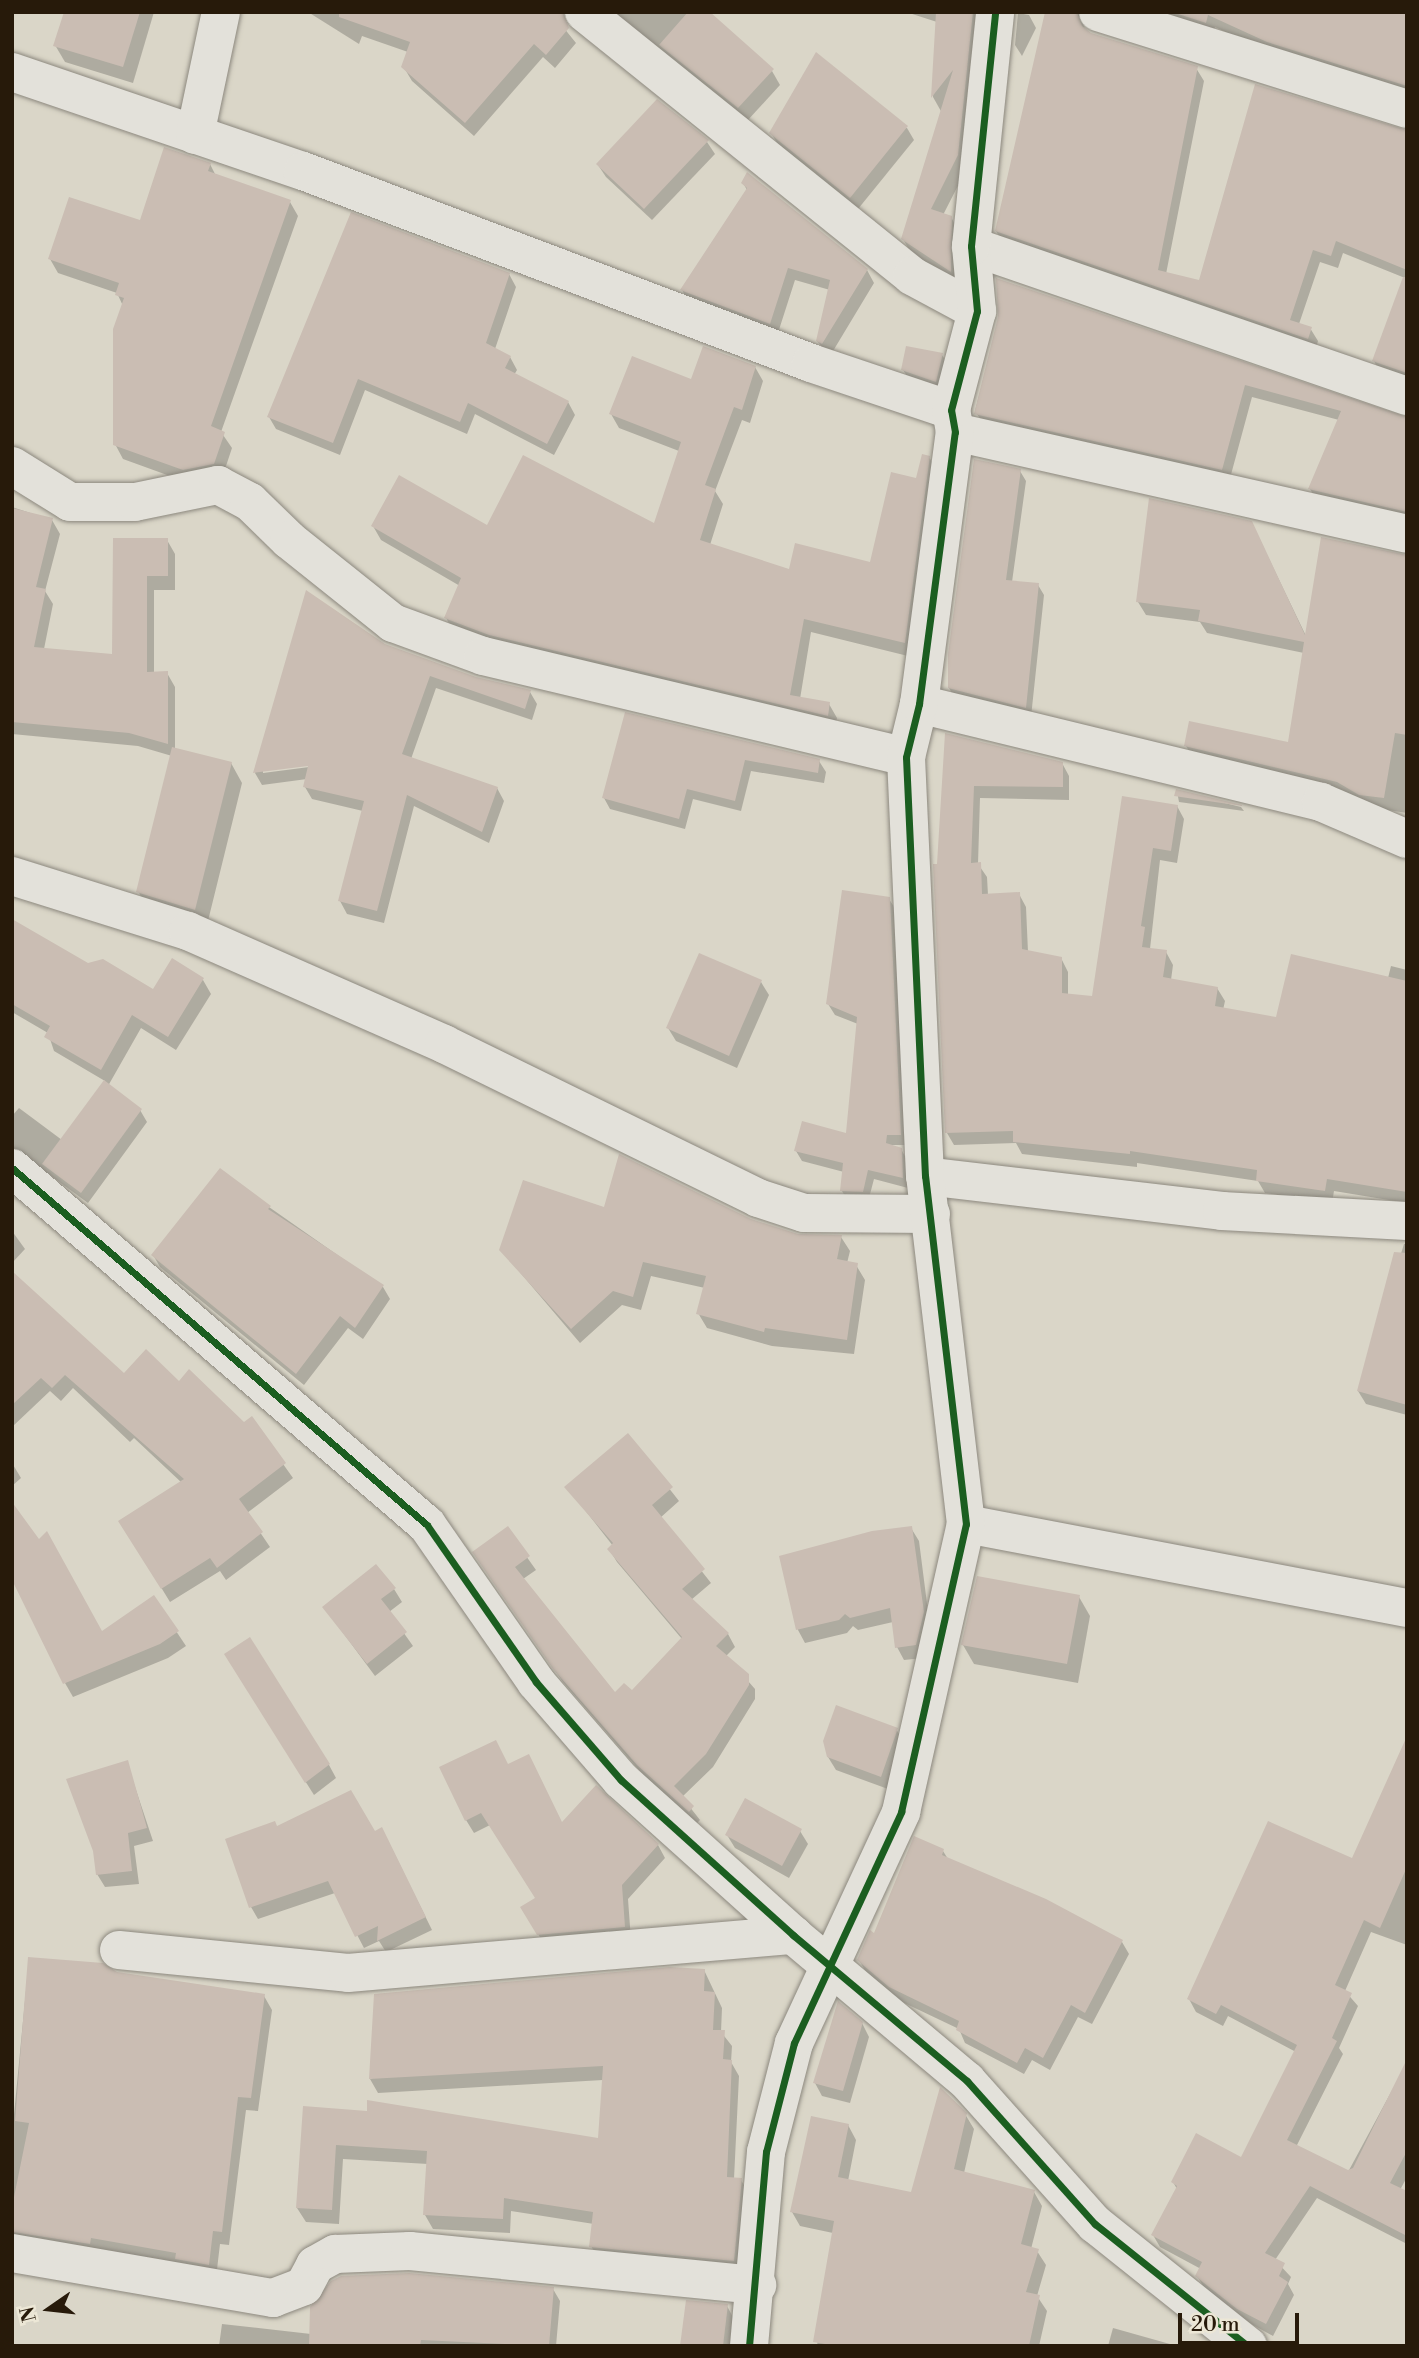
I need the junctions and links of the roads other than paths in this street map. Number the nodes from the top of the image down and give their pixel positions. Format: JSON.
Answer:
{"nodes":[{"id":1,"x":221,"y":12,"type":"edge"},
{"id":2,"x":584,"y":12,"type":"edge"},
{"id":3,"x":995,"y":12,"type":"edge"},
{"id":4,"x":1098,"y":12,"type":"edge"},
{"id":5,"x":12,"y":72,"type":"edge"},
{"id":6,"x":1407,"y":109,"type":"edge"},
{"id":7,"x":195,"y":135,"type":"junction"},
{"id":8,"x":971,"y":246,"type":"junction"},
{"id":9,"x":977,"y":311,"type":"junction"},
{"id":10,"x":1407,"y":396,"type":"edge"},
{"id":11,"x":953,"y":421,"type":"junction"},
{"id":12,"x":12,"y":466,"type":"edge"},
{"id":13,"x":1407,"y":534,"type":"edge"},
{"id":14,"x":919,"y":704,"type":"junction"},
{"id":15,"x":905,"y":757,"type":"junction"},
{"id":16,"x":1407,"y":839,"type":"edge"},
{"id":17,"x":12,"y":876,"type":"edge"},
{"id":18,"x":12,"y":1168,"type":"edge"},
{"id":19,"x":925,"y":1176,"type":"junction"},
{"id":20,"x":932,"y":1214,"type":"junction"},
{"id":21,"x":1407,"y":1221,"type":"edge"},
{"id":22,"x":967,"y":1524,"type":"junction"},
{"id":23,"x":1407,"y":1608,"type":"edge"},
{"id":24,"x":793,"y":1935,"type":"junction"},
{"id":25,"x":119,"y":1950,"type":"dead end"},
{"id":26,"x":828,"y":1963,"type":"junction"},
{"id":27,"x":12,"y":2253,"type":"edge"},
{"id":28,"x":757,"y":2285,"type":"junction"},
{"id":29,"x":749,"y":2346,"type":"edge"},
{"id":30,"x":1248,"y":2346,"type":"edge"}],
"edges":[{"from":1,"to":7,"type":"street"},
{"from":2,"to":9,"type":"street"},
{"from":3,"to":8,"type":"street"},
{"from":4,"to":6,"type":"street"},
{"from":5,"to":7,"type":"street"},
{"from":7,"to":11,"type":"street"},
{"from":8,"to":9,"type":"street"},
{"from":8,"to":10,"type":"street"},
{"from":9,"to":11,"type":"street"},
{"from":11,"to":13,"type":"street"},
{"from":11,"to":14,"type":"street"},
{"from":12,"to":15,"type":"street"},
{"from":14,"to":15,"type":"street"},
{"from":14,"to":16,"type":"street"},
{"from":15,"to":19,"type":"street"},
{"from":17,"to":20,"type":"street"},
{"from":18,"to":24,"type":"street"},
{"from":19,"to":20,"type":"street"},
{"from":19,"to":21,"type":"street"},
{"from":20,"to":22,"type":"street"},
{"from":22,"to":23,"type":"street"},
{"from":22,"to":26,"type":"street"},
{"from":24,"to":25,"type":"street"},
{"from":24,"to":26,"type":"street"},
{"from":26,"to":28,"type":"street"},
{"from":26,"to":30,"type":"street"},
{"from":27,"to":28,"type":"street"},
{"from":28,"to":29,"type":"street"}]}
